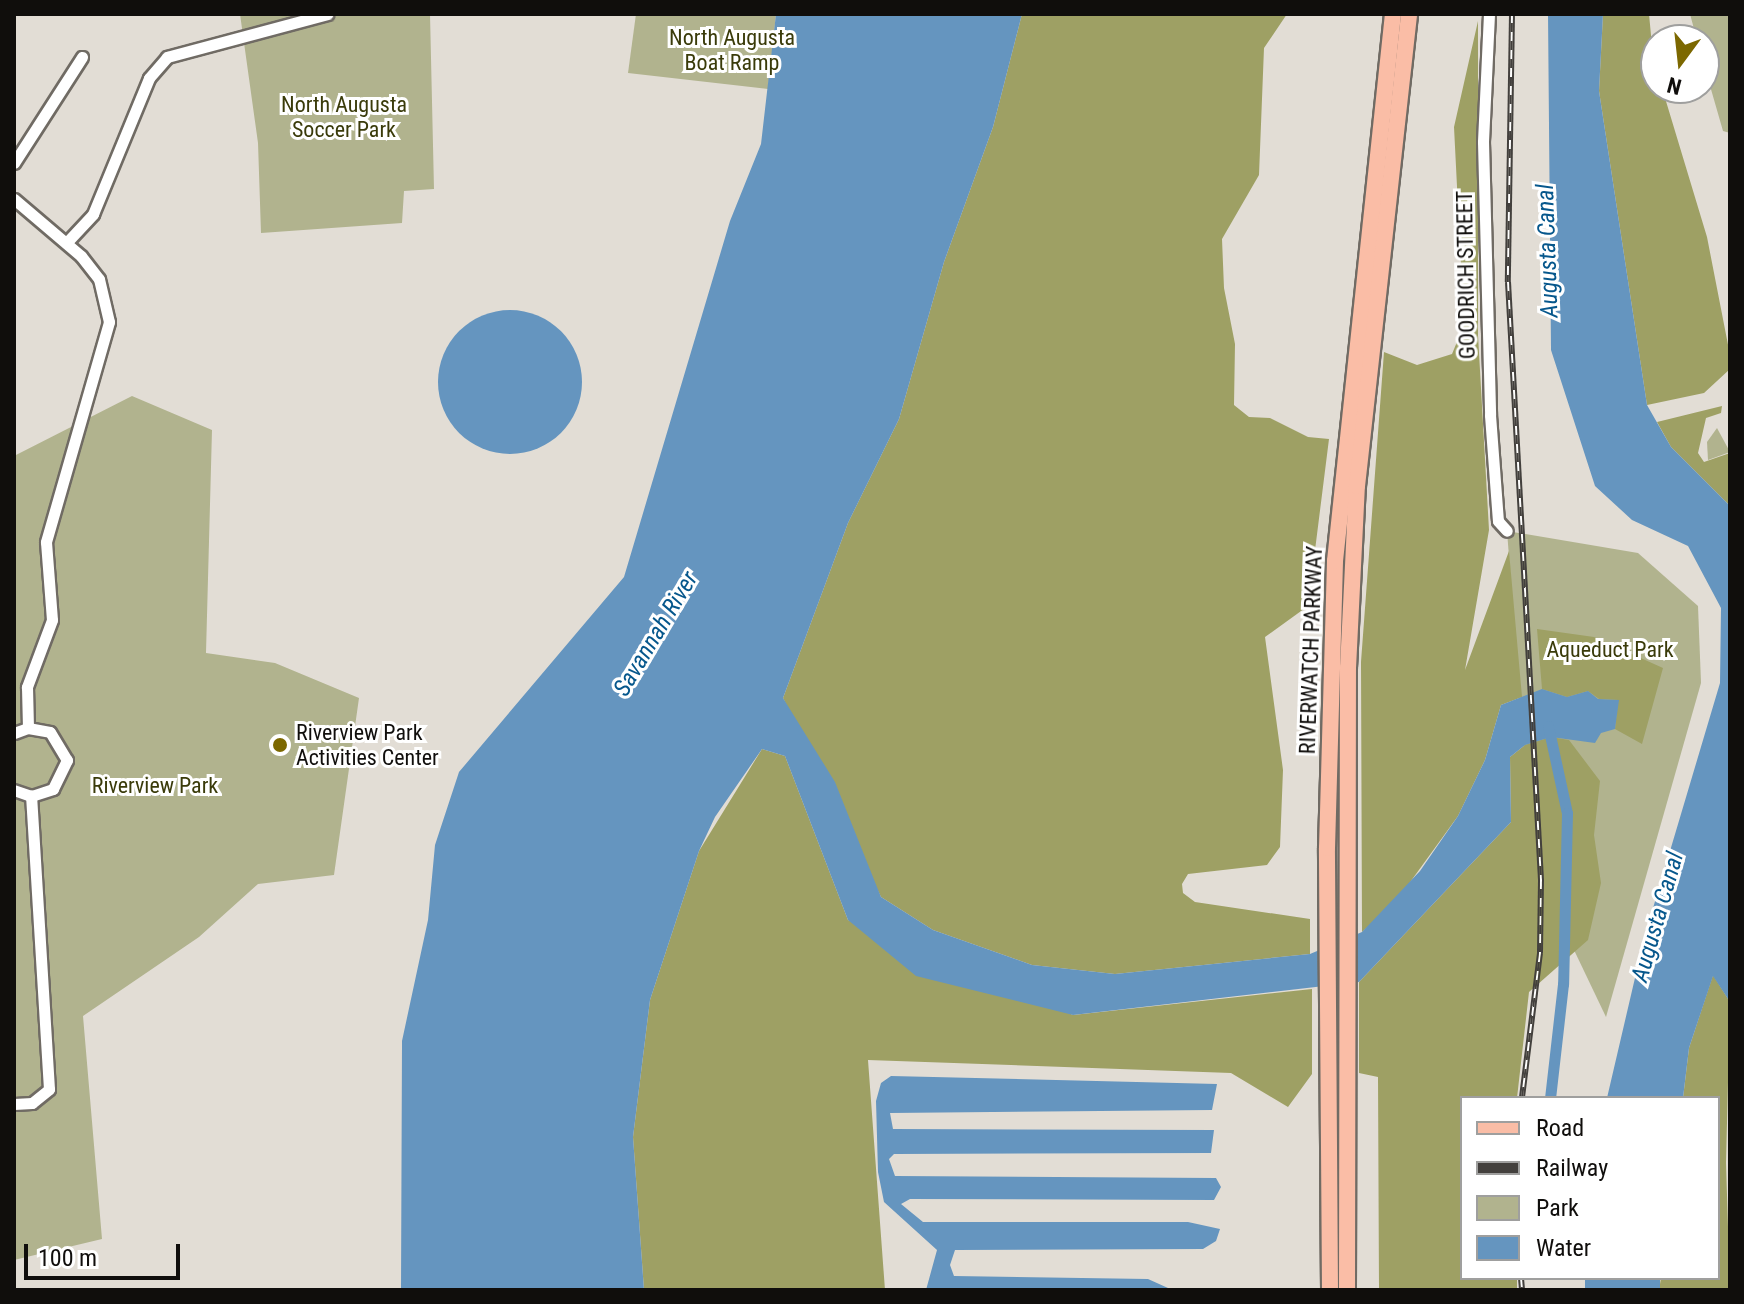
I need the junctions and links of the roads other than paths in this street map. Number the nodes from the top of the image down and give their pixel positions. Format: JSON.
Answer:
{"nodes":[{"id":1,"x":327,"y":14,"type":"edge"},
{"id":2,"x":1393,"y":14,"type":"edge"},
{"id":3,"x":1409,"y":14,"type":"edge"},
{"id":4,"x":1489,"y":14,"type":"edge"},
{"id":5,"x":82,"y":57,"type":"dead end"},
{"id":6,"x":14,"y":163,"type":"edge"},
{"id":7,"x":14,"y":199,"type":"edge"},
{"id":8,"x":68,"y":241,"type":"junction"},
{"id":9,"x":1507,"y":531,"type":"dead end"},
{"id":10,"x":28,"y":728,"type":"junction"},
{"id":11,"x":14,"y":733,"type":"edge"},
{"id":12,"x":14,"y":790,"type":"edge"},
{"id":13,"x":31,"y":796,"type":"junction"},
{"id":14,"x":14,"y":1104,"type":"edge"},
{"id":15,"x":1330,"y":1290,"type":"edge"},
{"id":16,"x":1347,"y":1290,"type":"edge"}],
"edges":[{"from":1,"to":8,"type":"street"},
{"from":2,"to":15,"type":"main road","name":"RIVERWATCH PARKWAY"},
{"from":3,"to":16,"type":"main road","name":"RIVERWATCH PARKWAY"},
{"from":4,"to":9,"type":"street","name":"GOODRICH STREET"},
{"from":5,"to":6,"type":"street"},
{"from":7,"to":8,"type":"street"},
{"from":8,"to":10,"type":"street"},
{"from":10,"to":11,"type":"street"},
{"from":10,"to":13,"type":"street"},
{"from":12,"to":13,"type":"street"},
{"from":13,"to":14,"type":"street"}]}
